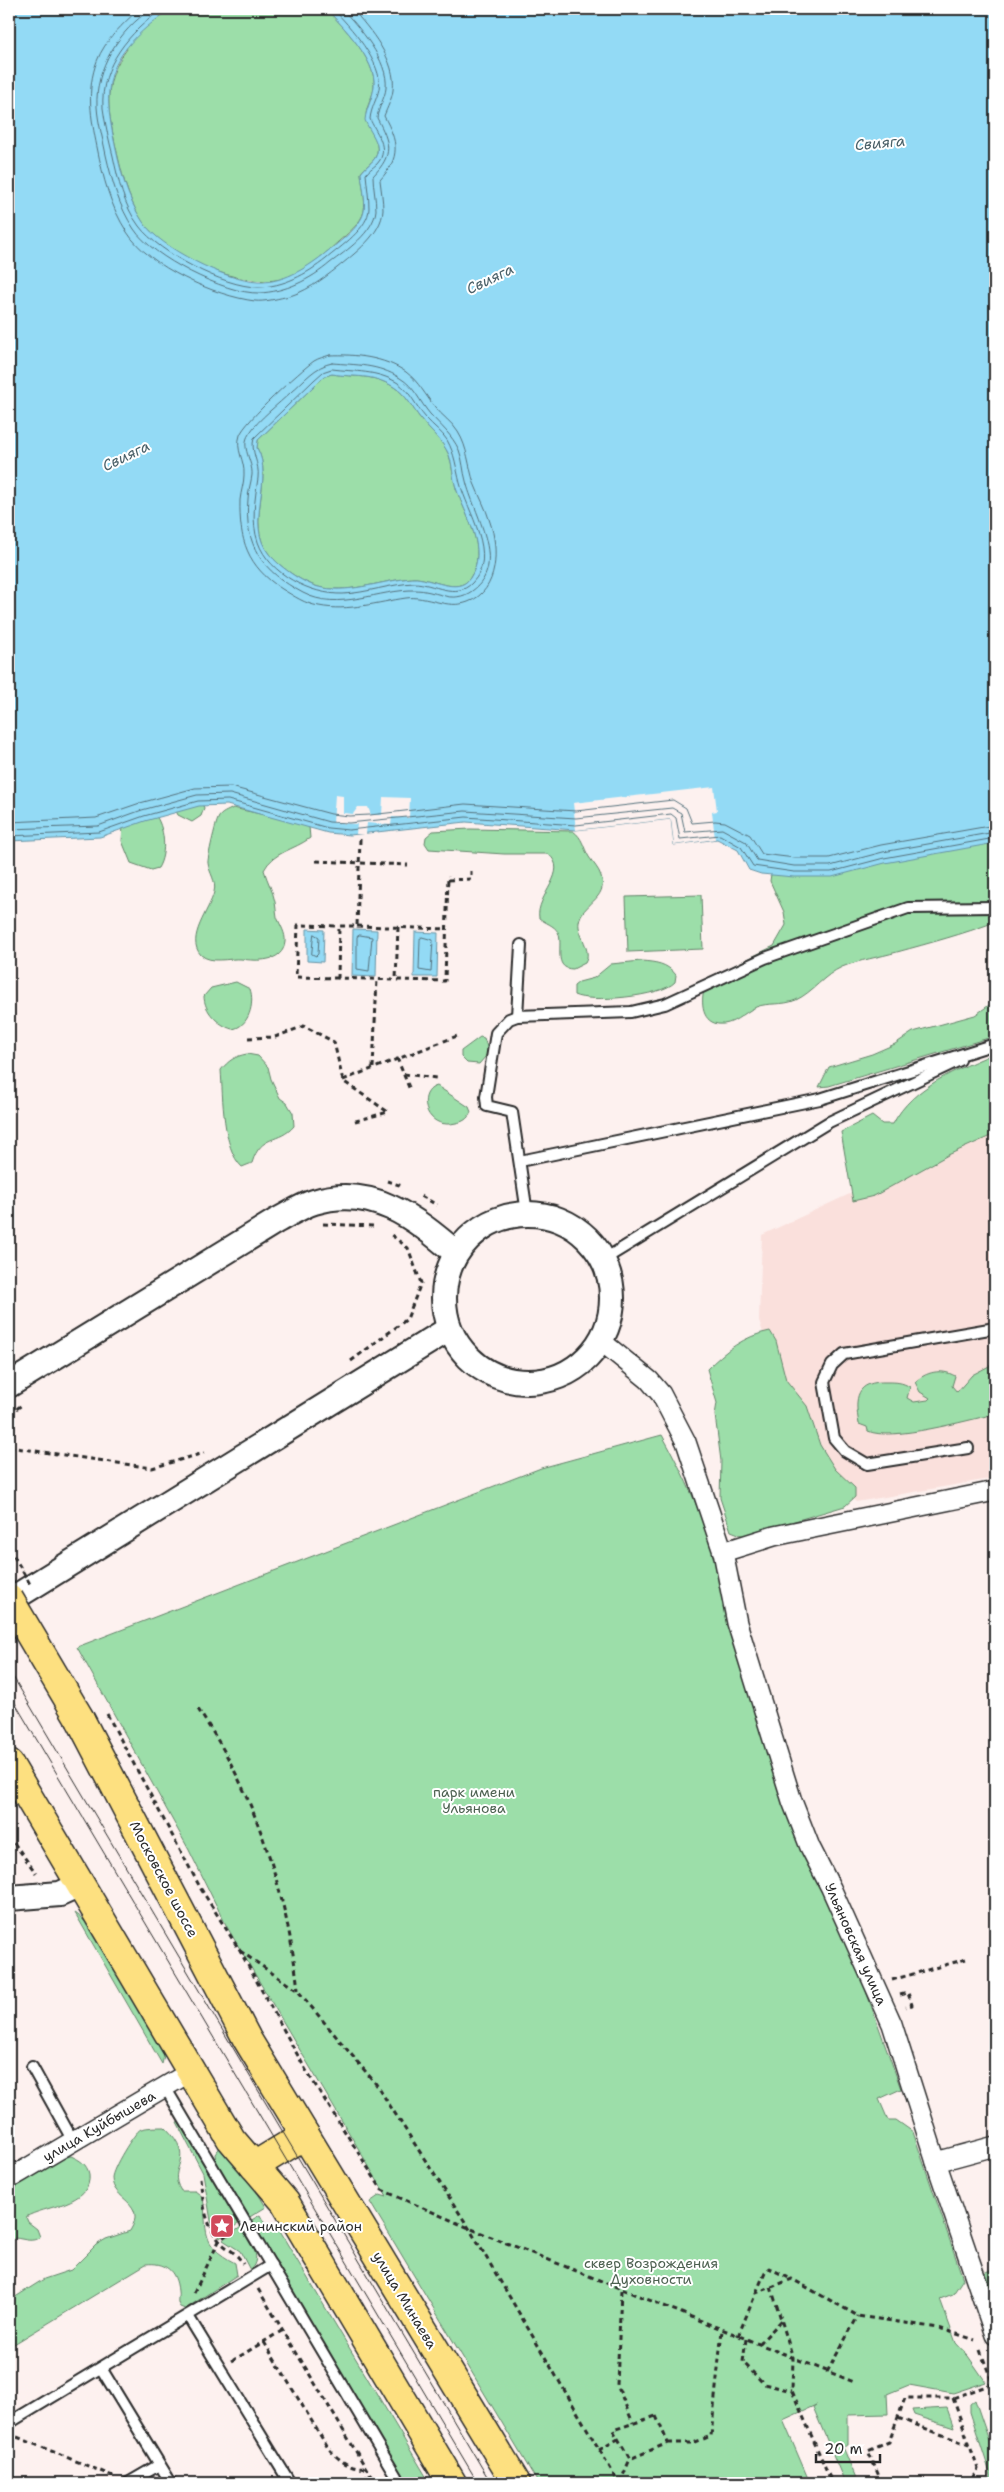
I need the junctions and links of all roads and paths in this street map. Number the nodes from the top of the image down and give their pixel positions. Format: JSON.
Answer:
{"nodes":[{"id":1,"x":360,"y":839,"type":"dead end"},
{"id":2,"x":316,"y":861,"type":"dead end"},
{"id":3,"x":359,"y":863,"type":"junction"},
{"id":4,"x":408,"y":865,"type":"dead end"},
{"id":5,"x":471,"y":870,"type":"dead end"},
{"id":6,"x":995,"y":907,"type":"edge"},
{"id":7,"x":339,"y":926,"type":"junction"},
{"id":8,"x":357,"y":926,"type":"junction"},
{"id":9,"x":398,"y":927,"type":"junction"},
{"id":10,"x":447,"y":929,"type":"junction"},
{"id":11,"x":521,"y":945,"type":"dead end"},
{"id":12,"x":338,"y":978,"type":"junction"},
{"id":13,"x":377,"y":979,"type":"junction"},
{"id":14,"x":396,"y":980,"type":"junction"},
{"id":15,"x":517,"y":1016,"type":"junction"},
{"id":16,"x":458,"y":1036,"type":"dead end"},
{"id":17,"x":248,"y":1038,"type":"dead end"},
{"id":18,"x":995,"y":1044,"type":"edge"},
{"id":19,"x":397,"y":1058,"type":"junction"},
{"id":20,"x":373,"y":1068,"type":"junction"},
{"id":21,"x":404,"y":1074,"type":"junction"},
{"id":22,"x":436,"y":1078,"type":"dead end"},
{"id":23,"x":343,"y":1081,"type":"junction"},
{"id":24,"x":410,"y":1090,"type":"dead end"},
{"id":25,"x":352,"y":1122,"type":"dead end"},
{"id":26,"x":520,"y":1161,"type":"junction"},
{"id":27,"x":527,"y":1213,"type":"junction"},
{"id":28,"x":320,"y":1224,"type":"dead end"},
{"id":29,"x":381,"y":1227,"type":"dead end"},
{"id":30,"x":388,"y":1232,"type":"dead end"},
{"id":31,"x":456,"y":1254,"type":"junction"},
{"id":32,"x":603,"y":1260,"type":"junction"},
{"id":33,"x":995,"y":1328,"type":"edge"},
{"id":34,"x":449,"y":1329,"type":"junction"},
{"id":35,"x":601,"y":1341,"type":"junction"},
{"id":36,"x":347,"y":1364,"type":"dead end"},
{"id":37,"x":9,"y":1385,"type":"edge"},
{"id":38,"x":25,"y":1403,"type":"dead end"},
{"id":39,"x":9,"y":1414,"type":"edge"},
{"id":40,"x":9,"y":1447,"type":"edge"},
{"id":41,"x":968,"y":1448,"type":"dead end"},
{"id":42,"x":207,"y":1452,"type":"dead end"},
{"id":43,"x":995,"y":1491,"type":"edge"},
{"id":44,"x":723,"y":1552,"type":"junction"},
{"id":45,"x":9,"y":1600,"type":"edge"},
{"id":46,"x":198,"y":1709,"type":"dead end"},
{"id":47,"x":92,"y":1713,"type":"junction"},
{"id":48,"x":9,"y":1765,"type":"edge"},
{"id":49,"x":14,"y":1843,"type":"dead end"},
{"id":50,"x":38,"y":1876,"type":"dead end"},
{"id":51,"x":80,"y":1885,"type":"junction"},
{"id":52,"x":9,"y":1898,"type":"edge"},
{"id":53,"x":240,"y":1951,"type":"junction"},
{"id":54,"x":966,"y":1960,"type":"dead end"},
{"id":55,"x":298,"y":1991,"type":"junction"},
{"id":56,"x":908,"y":1993,"type":"dead end"},
{"id":57,"x":883,"y":2004,"type":"junction"},
{"id":58,"x":912,"y":2005,"type":"dead end"},
{"id":59,"x":247,"y":2039,"type":"joint"},
{"id":60,"x":32,"y":2067,"type":"dead end"},
{"id":61,"x":190,"y":2072,"type":"junction"},
{"id":62,"x":166,"y":2087,"type":"junction"},
{"id":63,"x":305,"y":2135,"type":"junction"},
{"id":64,"x":73,"y":2141,"type":"junction"},
{"id":65,"x":995,"y":2146,"type":"edge"},
{"id":66,"x":936,"y":2162,"type":"junction"},
{"id":67,"x":254,"y":2166,"type":"junction"},
{"id":68,"x":9,"y":2178,"type":"edge"},
{"id":69,"x":469,"y":2228,"type":"junction"},
{"id":70,"x":219,"y":2241,"type":"dead end"},
{"id":71,"x":271,"y":2266,"type":"junction"},
{"id":72,"x":792,"y":2279,"type":"junction"},
{"id":73,"x":771,"y":2287,"type":"junction"},
{"id":74,"x":622,"y":2290,"type":"junction"},
{"id":75,"x":756,"y":2293,"type":"junction"},
{"id":76,"x":194,"y":2294,"type":"dead end"},
{"id":77,"x":188,"y":2316,"type":"junction"},
{"id":78,"x":858,"y":2316,"type":"junction"},
{"id":79,"x":782,"y":2321,"type":"junction"},
{"id":80,"x":283,"y":2330,"type":"dead end"},
{"id":81,"x":722,"y":2330,"type":"junction"},
{"id":82,"x":995,"y":2335,"type":"edge"},
{"id":83,"x":738,"y":2336,"type":"junction"},
{"id":84,"x":746,"y":2339,"type":"junction"},
{"id":85,"x":977,"y":2340,"type":"dead end"},
{"id":86,"x":264,"y":2342,"type":"junction"},
{"id":87,"x":759,"y":2344,"type":"junction"},
{"id":88,"x":980,"y":2349,"type":"dead end"},
{"id":89,"x":793,"y":2358,"type":"junction"},
{"id":90,"x":101,"y":2368,"type":"junction"},
{"id":91,"x":220,"y":2368,"type":"junction"},
{"id":92,"x":827,"y":2372,"type":"junction"},
{"id":93,"x":854,"y":2382,"type":"dead end"},
{"id":94,"x":994,"y":2384,"type":"edge"},
{"id":95,"x":792,"y":2391,"type":"junction"},
{"id":96,"x":953,"y":2398,"type":"junction"},
{"id":97,"x":898,"y":2418,"type":"junction"},
{"id":98,"x":9,"y":2423,"type":"edge"},
{"id":99,"x":633,"y":2423,"type":"junction"},
{"id":100,"x":9,"y":2433,"type":"edge"},
{"id":101,"x":618,"y":2439,"type":"junction"},
{"id":102,"x":668,"y":2444,"type":"junction"},
{"id":103,"x":969,"y":2445,"type":"junction"},
{"id":104,"x":599,"y":2450,"type":"junction"},
{"id":105,"x":630,"y":2459,"type":"junction"},
{"id":106,"x":159,"y":2465,"type":"junction"},
{"id":107,"x":365,"y":2468,"type":"dead end"},
{"id":108,"x":370,"y":2475,"type":"dead end"},
{"id":109,"x":129,"y":2483,"type":"edge"},
{"id":110,"x":171,"y":2483,"type":"edge"},
{"id":111,"x":290,"y":2483,"type":"edge"},
{"id":112,"x":355,"y":2483,"type":"edge"},
{"id":113,"x":400,"y":2483,"type":"edge"},
{"id":114,"x":452,"y":2483,"type":"edge"},
{"id":115,"x":516,"y":2483,"type":"edge"},
{"id":116,"x":619,"y":2483,"type":"edge"},
{"id":117,"x":832,"y":2483,"type":"edge"},
{"id":118,"x":882,"y":2483,"type":"edge"},
{"id":119,"x":971,"y":2483,"type":"edge"}],
"edges":[{"from":1,"to":3,"type":"path"},
{"from":2,"to":3,"type":"path"},
{"from":3,"to":4,"type":"path"},
{"from":3,"to":8,"type":"path"},
{"from":5,"to":10,"type":"path"},
{"from":6,"to":15,"type":"lane"},
{"from":7,"to":8,"type":"path"},
{"from":7,"to":12,"type":"path"},
{"from":7,"to":12,"type":"path"},
{"from":8,"to":9,"type":"path"},
{"from":9,"to":10,"type":"path"},
{"from":9,"to":14,"type":"path"},
{"from":10,"to":14,"type":"path"},
{"from":11,"to":15,"type":"lane"},
{"from":12,"to":13,"type":"path"},
{"from":13,"to":14,"type":"path"},
{"from":13,"to":20,"type":"path"},
{"from":15,"to":26,"type":"lane"},
{"from":16,"to":19,"type":"path"},
{"from":17,"to":23,"type":"path"},
{"from":18,"to":26,"type":"lane"},
{"from":18,"to":32,"type":"lane"},
{"from":19,"to":20,"type":"path"},
{"from":19,"to":21,"type":"path"},
{"from":20,"to":23,"type":"path"},
{"from":21,"to":22,"type":"path"},
{"from":21,"to":24,"type":"path"},
{"from":23,"to":25,"type":"path"},
{"from":26,"to":27,"type":"lane"},
{"from":27,"to":31,"type":"street"},
{"from":27,"to":32,"type":"street"},
{"from":28,"to":29,"type":"path"},
{"from":30,"to":36,"type":"path"},
{"from":31,"to":34,"type":"street"},
{"from":31,"to":37,"type":"street"},
{"from":32,"to":35,"type":"street"},
{"from":33,"to":41,"type":"lane"},
{"from":34,"to":35,"type":"street"},
{"from":34,"to":45,"type":"street"},
{"from":35,"to":44,"type":"street","name":"Ульяновская улица"},
{"from":38,"to":39,"type":"path"},
{"from":40,"to":42,"type":"path"},
{"from":43,"to":44,"type":"street"},
{"from":44,"to":57,"type":"street","name":"Ульяновская улица"},
{"from":45,"to":47,"type":"main road","name":"Московское шоссе","bridge":true},
{"from":46,"to":55,"type":"path"},
{"from":47,"to":53,"type":"path"},
{"from":47,"to":59,"type":"main road","name":"Московское шоссе"},
{"from":48,"to":51,"type":"main road"},
{"from":49,"to":50,"type":"path"},
{"from":51,"to":52,"type":"street"},
{"from":51,"to":61,"type":"main road"},
{"from":53,"to":55,"type":"path"},
{"from":53,"to":69,"type":"path"},
{"from":54,"to":57,"type":"path"},
{"from":55,"to":69,"type":"path"},
{"from":56,"to":58,"type":"path"},
{"from":57,"to":66,"type":"street","name":"Ульяновская улица"},
{"from":59,"to":63,"type":"main road","name":"улица Минаева"},
{"from":60,"to":64,"type":"lane"},
{"from":61,"to":62,"type":"street","name":"улица Куйбышева"},
{"from":61,"to":67,"type":"main road"},
{"from":62,"to":64,"type":"street","name":"улица Куйбышева"},
{"from":62,"to":71,"type":"lane"},
{"from":63,"to":67,"type":"main road"},
{"from":63,"to":115,"type":"main road","name":"улица Минаева"},
{"from":64,"to":68,"type":"street","name":"улица Куйбышева"},
{"from":65,"to":66,"type":"street"},
{"from":66,"to":82,"type":"street","name":"Ульяновская улица"},
{"from":67,"to":114,"type":"main road"},
{"from":69,"to":74,"type":"path"},
{"from":69,"to":104,"type":"path"},
{"from":70,"to":76,"type":"path"},
{"from":71,"to":77,"type":"lane"},
{"from":71,"to":113,"type":"lane"},
{"from":72,"to":73,"type":"path"},
{"from":72,"to":75,"type":"path"},
{"from":72,"to":78,"type":"path"},
{"from":73,"to":75,"type":"path"},
{"from":73,"to":79,"type":"path"},
{"from":74,"to":81,"type":"path"},
{"from":74,"to":99,"type":"path"},
{"from":75,"to":83,"type":"path"},
{"from":77,"to":90,"type":"lane"},
{"from":77,"to":91,"type":"lane"},
{"from":78,"to":85,"type":"path"},
{"from":78,"to":92,"type":"path"},
{"from":79,"to":87,"type":"path"},
{"from":79,"to":89,"type":"path"},
{"from":80,"to":86,"type":"path"},
{"from":81,"to":83,"type":"path"},
{"from":81,"to":102,"type":"path"},
{"from":83,"to":84,"type":"path"},
{"from":84,"to":87,"type":"path"},
{"from":84,"to":95,"type":"path"},
{"from":86,"to":91,"type":"path"},
{"from":86,"to":107,"type":"path"},
{"from":87,"to":89,"type":"path"},
{"from":88,"to":94,"type":"path"},
{"from":89,"to":92,"type":"path"},
{"from":89,"to":95,"type":"path"},
{"from":90,"to":98,"type":"lane"},
{"from":90,"to":106,"type":"lane"},
{"from":91,"to":111,"type":"lane"},
{"from":92,"to":93,"type":"path"},
{"from":94,"to":96,"type":"path"},
{"from":95,"to":117,"type":"path"},
{"from":96,"to":97,"type":"path"},
{"from":96,"to":103,"type":"path"},
{"from":97,"to":103,"type":"path"},
{"from":97,"to":118,"type":"path"},
{"from":99,"to":101,"type":"path"},
{"from":99,"to":102,"type":"path"},
{"from":100,"to":109,"type":"path"},
{"from":101,"to":104,"type":"path"},
{"from":101,"to":105,"type":"path"},
{"from":102,"to":105,"type":"path"},
{"from":103,"to":119,"type":"path"},
{"from":104,"to":116,"type":"path"},
{"from":105,"to":116,"type":"path"},
{"from":106,"to":109,"type":"lane"},
{"from":106,"to":110,"type":"lane"},
{"from":108,"to":112,"type":"path"}]}
